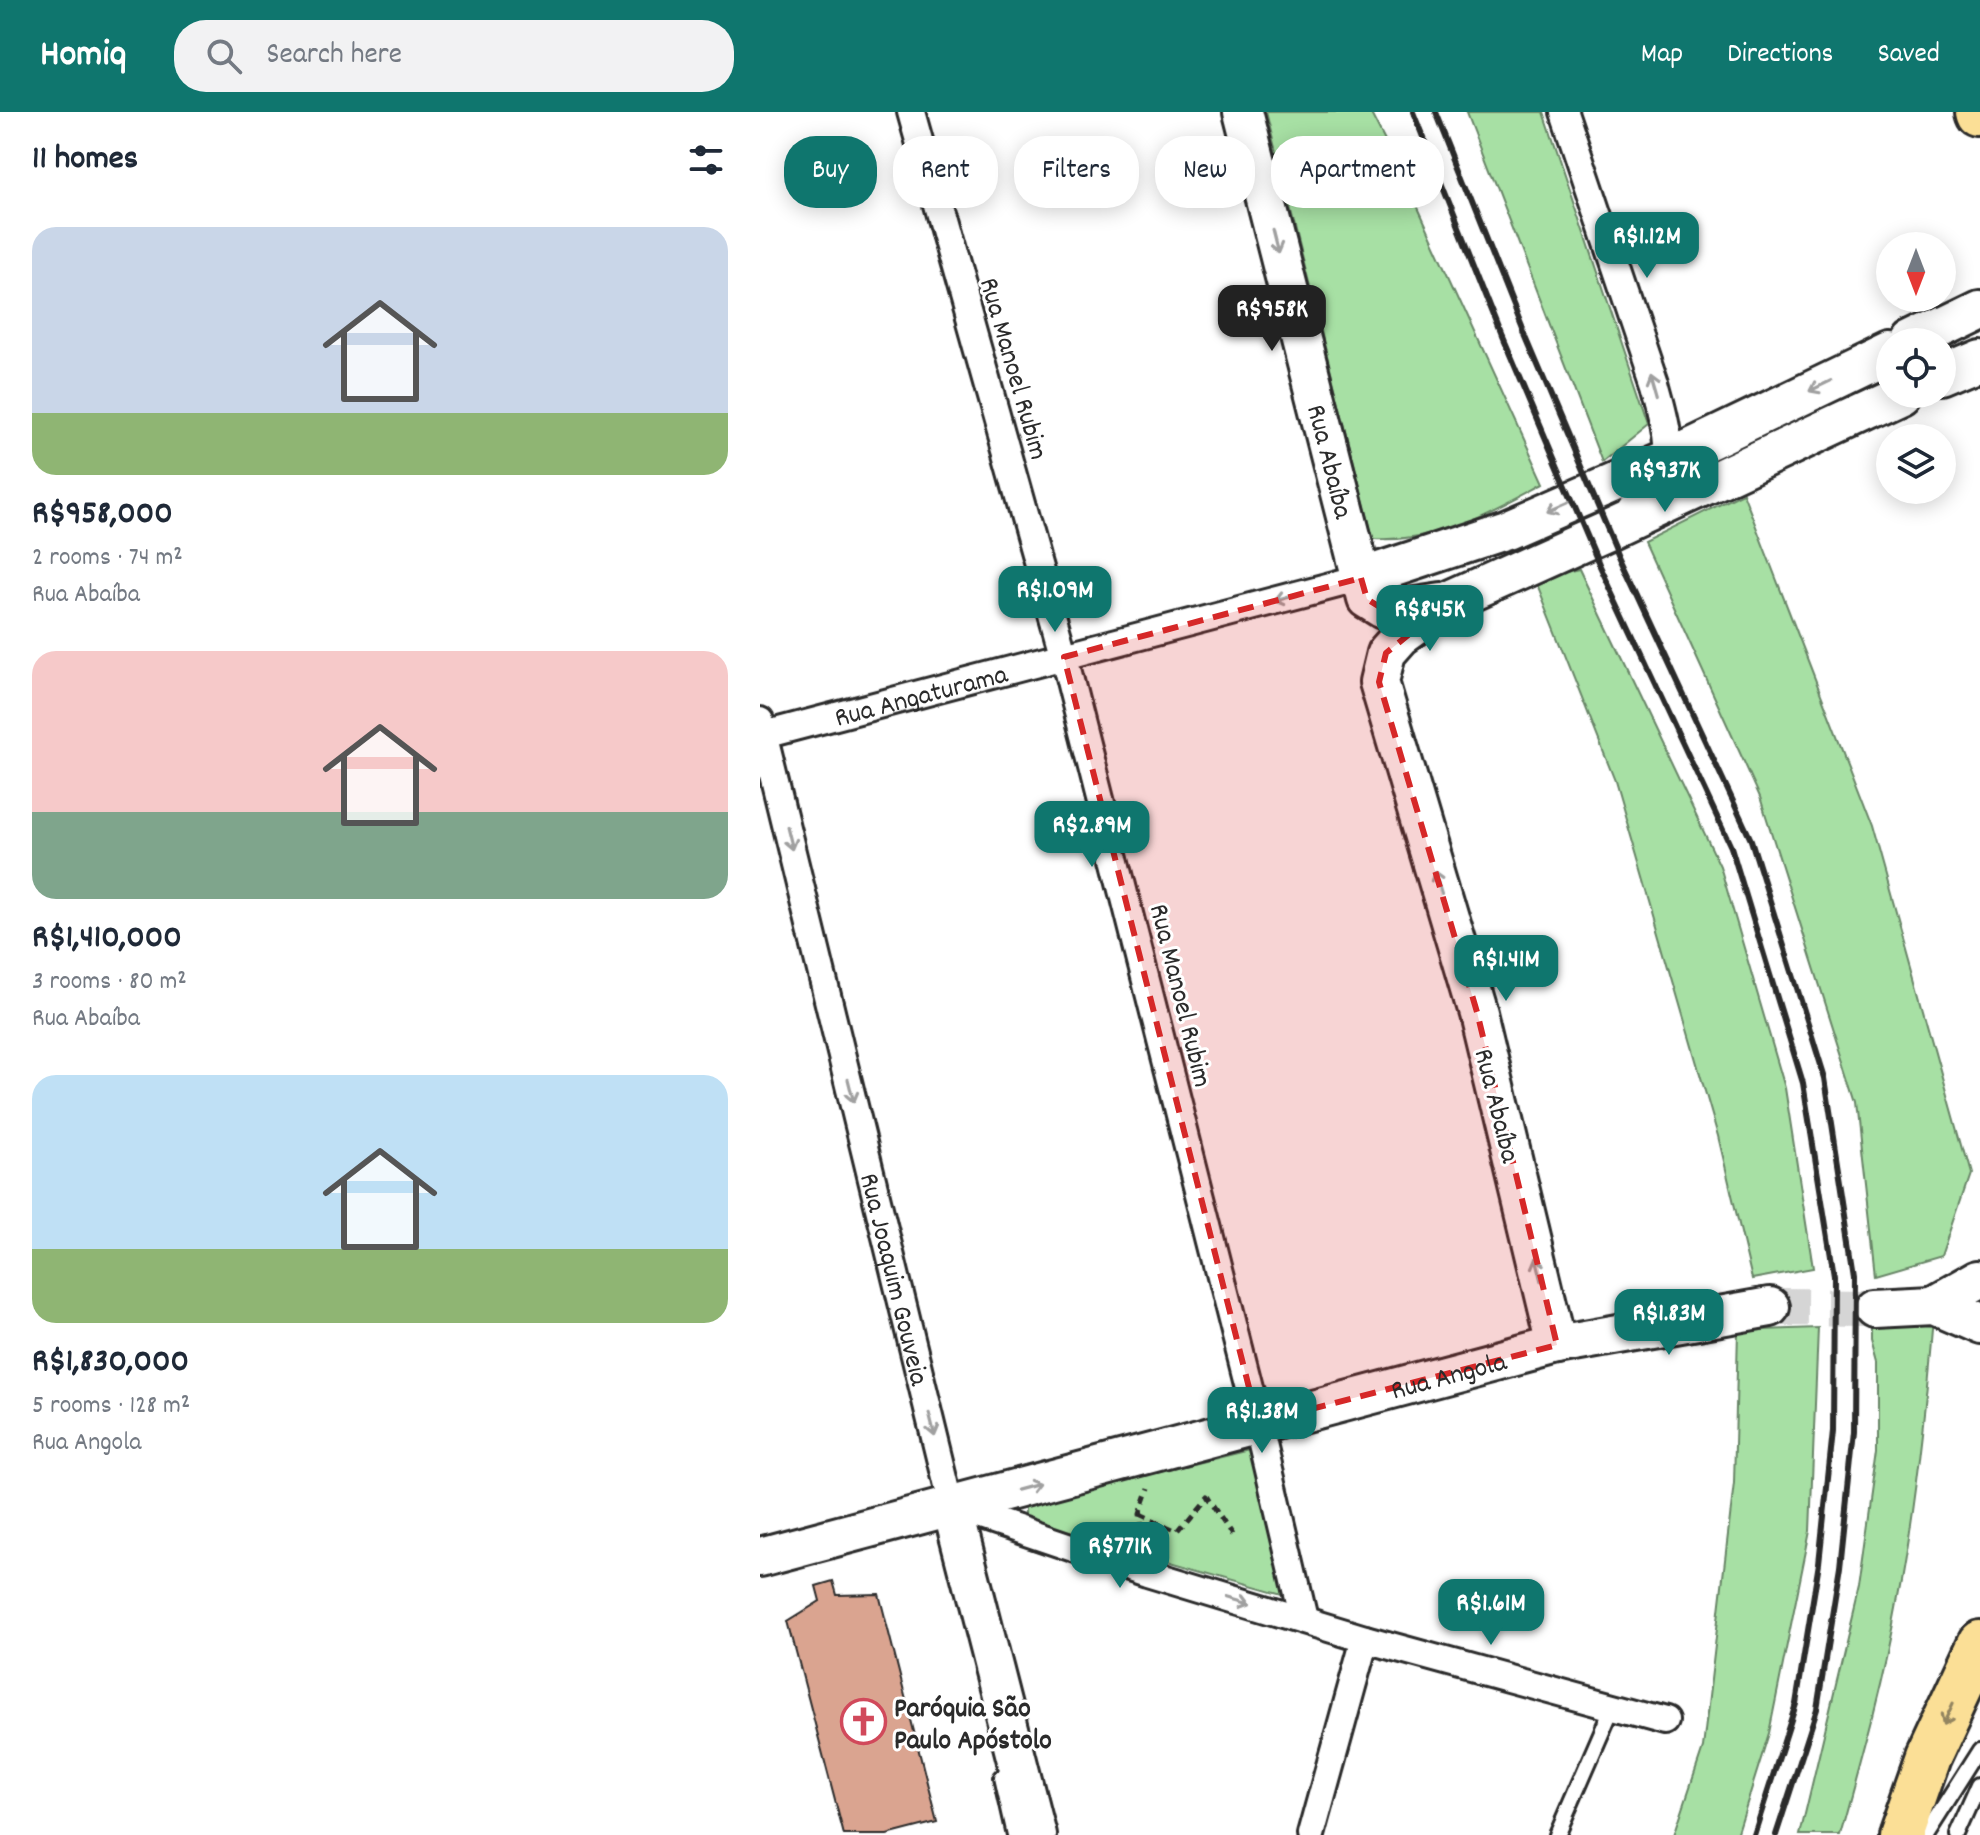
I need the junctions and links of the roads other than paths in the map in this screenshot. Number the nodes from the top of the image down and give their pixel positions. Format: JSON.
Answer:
{"nodes":[{"id":1,"x":911,"y":112,"type":"edge"},
{"id":2,"x":1243,"y":112,"type":"edge"},
{"id":3,"x":1564,"y":112,"type":"edge"},
{"id":4,"x":1980,"y":309,"type":"edge"},
{"id":5,"x":1941,"y":328,"type":"edge"},
{"id":6,"x":1980,"y":359,"type":"edge"},
{"id":7,"x":1876,"y":360,"type":"edge"},
{"id":8,"x":1956,"y":369,"type":"edge"},
{"id":9,"x":1876,"y":406,"type":"edge"},
{"id":10,"x":1667,"y":460,"type":"junction"},
{"id":11,"x":1605,"y":532,"type":"junction"},
{"id":12,"x":1361,"y":578,"type":"junction"},
{"id":13,"x":1449,"y":602,"type":"junction"},
{"id":14,"x":1064,"y":657,"type":"junction"},
{"id":15,"x":761,"y":731,"type":"edge"},
{"id":16,"x":1980,"y":1279,"type":"edge"},
{"id":17,"x":1934,"y":1305,"type":"junction"},
{"id":18,"x":1770,"y":1307,"type":"tunnel mouth"},
{"id":19,"x":1875,"y":1308,"type":"tunnel mouth"},
{"id":20,"x":1980,"y":1325,"type":"edge"},
{"id":21,"x":1557,"y":1345,"type":"junction"},
{"id":22,"x":1258,"y":1423,"type":"junction"},
{"id":23,"x":952,"y":1507,"type":"junction"},
{"id":24,"x":760,"y":1557,"type":"edge"},
{"id":25,"x":1304,"y":1619,"type":"junction"},
{"id":26,"x":1365,"y":1639,"type":"junction"},
{"id":27,"x":1980,"y":1644,"type":"edge"},
{"id":28,"x":1613,"y":1706,"type":"junction"},
{"id":29,"x":1665,"y":1721,"type":"dead end"},
{"id":30,"x":1980,"y":1750,"type":"edge"},
{"id":31,"x":999,"y":1765,"type":"dead end"},
{"id":32,"x":1980,"y":1786,"type":"edge"},
{"id":33,"x":1015,"y":1835,"type":"edge"},
{"id":34,"x":1036,"y":1835,"type":"edge"},
{"id":35,"x":1311,"y":1835,"type":"edge"},
{"id":36,"x":1557,"y":1835,"type":"edge"},
{"id":37,"x":1900,"y":1835,"type":"edge"},
{"id":38,"x":1926,"y":1835,"type":"edge"},
{"id":39,"x":1958,"y":1835,"type":"edge"}],
"edges":[{"from":1,"to":14,"type":"street","name":"Rua Manoel Rubim"},
{"from":2,"to":12,"type":"street","name":"Rua Abaíba","one_way":true},
{"from":10,"to":3,"type":"street","one_way":true},
{"from":4,"to":5,"type":"street"},
{"from":6,"to":8,"type":"street"},
{"from":7,"to":10,"type":"street","name":"Rua Angaturama","one_way":true},
{"from":9,"to":11,"type":"street"},
{"from":10,"to":11,"type":"street"},
{"from":10,"to":12,"type":"street","name":"Rua Angaturama","one_way":true},
{"from":11,"to":13,"type":"street"},
{"from":12,"to":13,"type":"street"},
{"from":12,"to":14,"type":"street","name":"Rua Angaturama","one_way":true},
{"from":21,"to":13,"type":"street","name":"Rua Abaíba","one_way":true},
{"from":14,"to":15,"type":"street","name":"Rua Angaturama"},
{"from":14,"to":22,"type":"street","name":"Rua Manoel Rubim"},
{"from":15,"to":23,"type":"street","name":"Rua Joaquim Gouveia","one_way":true},
{"from":16,"to":17,"type":"street"},
{"from":17,"to":19,"type":"street"},
{"from":17,"to":20,"type":"street"},
{"from":18,"to":21,"type":"street","name":"Rua Angola"},
{"from":21,"to":22,"type":"street","name":"Rua Angola"},
{"from":23,"to":22,"type":"street","name":"Rua Angola","one_way":true},
{"from":22,"to":25,"type":"street","name":"Rua Manoel Rubim"},
{"from":23,"to":24,"type":"street","name":"Rua Angola"},
{"from":23,"to":25,"type":"street","one_way":true},
{"from":23,"to":34,"type":"street","name":"Rua Joaquim Gouveia"},
{"from":25,"to":26,"type":"street"},
{"from":26,"to":28,"type":"street"},
{"from":26,"to":35,"type":"street"},
{"from":27,"to":37,"type":"highway","one_way":true},
{"from":28,"to":29,"type":"street"},
{"from":28,"to":36,"type":"lane"},
{"from":30,"to":38,"type":"lane"},
{"from":31,"to":33,"type":"lane"},
{"from":32,"to":39,"type":"lane"}]}
